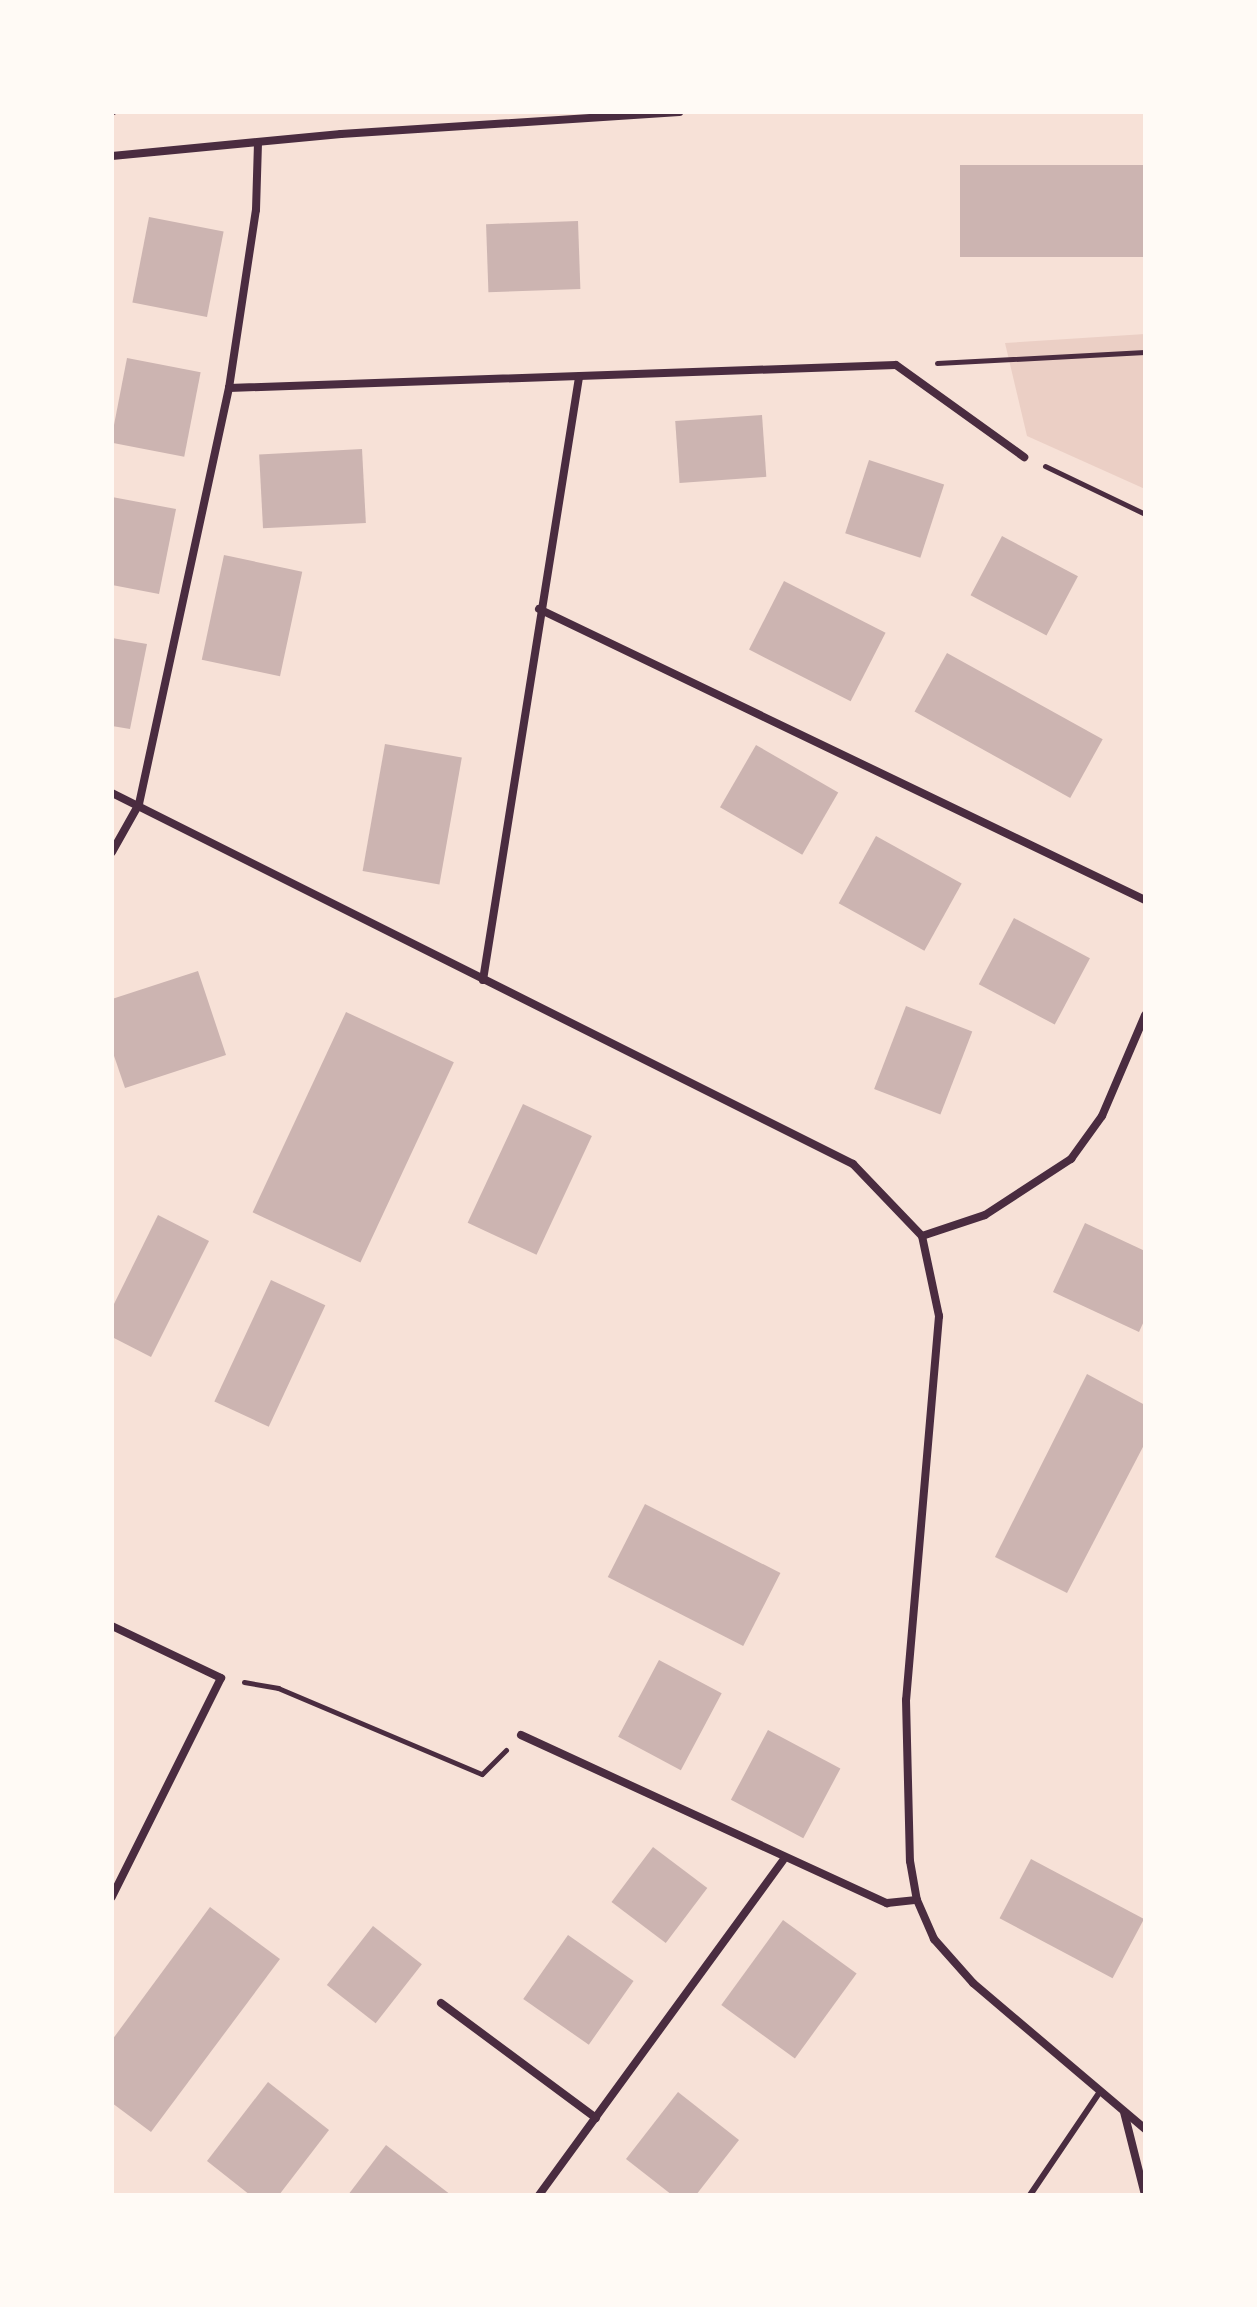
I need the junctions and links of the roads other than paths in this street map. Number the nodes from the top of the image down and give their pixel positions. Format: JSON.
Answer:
{"nodes":[{"id":1,"x":679,"y":112,"type":"edge"},
{"id":2,"x":258,"y":143,"type":"junction"},
{"id":3,"x":112,"y":156,"type":"edge"},
{"id":4,"x":579,"y":377,"type":"junction"},
{"id":5,"x":229,"y":388,"type":"junction"},
{"id":6,"x":1024,"y":457,"type":"road end"},
{"id":7,"x":539,"y":609,"type":"junction"},
{"id":8,"x":112,"y":793,"type":"edge"},
{"id":9,"x":139,"y":804,"type":"junction"},
{"id":10,"x":112,"y":852,"type":"edge"},
{"id":11,"x":1145,"y":900,"type":"edge"},
{"id":12,"x":483,"y":980,"type":"junction"},
{"id":13,"x":1145,"y":1015,"type":"edge"},
{"id":14,"x":922,"y":1236,"type":"junction"},
{"id":15,"x":112,"y":1626,"type":"edge"},
{"id":16,"x":521,"y":1735,"type":"road end"},
{"id":17,"x":783,"y":1860,"type":"junction"},
{"id":18,"x":112,"y":1897,"type":"edge"},
{"id":19,"x":917,"y":1900,"type":"junction"},
{"id":20,"x":441,"y":2003,"type":"dead end"},
{"id":21,"x":1099,"y":2093,"type":"junction"},
{"id":22,"x":1124,"y":2112,"type":"junction"},
{"id":23,"x":596,"y":2118,"type":"junction"},
{"id":24,"x":1145,"y":2129,"type":"edge"},
{"id":25,"x":539,"y":2195,"type":"edge"},
{"id":26,"x":1030,"y":2195,"type":"edge"},
{"id":27,"x":1145,"y":2195,"type":"edge"}],
"edges":[{"from":1,"to":2,"type":"street"},
{"from":2,"to":3,"type":"street"},
{"from":2,"to":5,"type":"street"},
{"from":4,"to":5,"type":"street"},
{"from":4,"to":6,"type":"street"},
{"from":4,"to":7,"type":"street"},
{"from":5,"to":9,"type":"street"},
{"from":7,"to":11,"type":"street"},
{"from":7,"to":12,"type":"street"},
{"from":8,"to":9,"type":"street"},
{"from":9,"to":10,"type":"street"},
{"from":9,"to":12,"type":"street"},
{"from":12,"to":14,"type":"street"},
{"from":13,"to":14,"type":"street"},
{"from":14,"to":19,"type":"street"},
{"from":15,"to":18,"type":"street"},
{"from":16,"to":17,"type":"street"},
{"from":17,"to":19,"type":"street"},
{"from":17,"to":23,"type":"street"},
{"from":19,"to":21,"type":"street"},
{"from":20,"to":23,"type":"street"},
{"from":21,"to":22,"type":"street"},
{"from":21,"to":26,"type":"lane"},
{"from":22,"to":24,"type":"street"},
{"from":22,"to":27,"type":"street"},
{"from":23,"to":25,"type":"street"}]}
